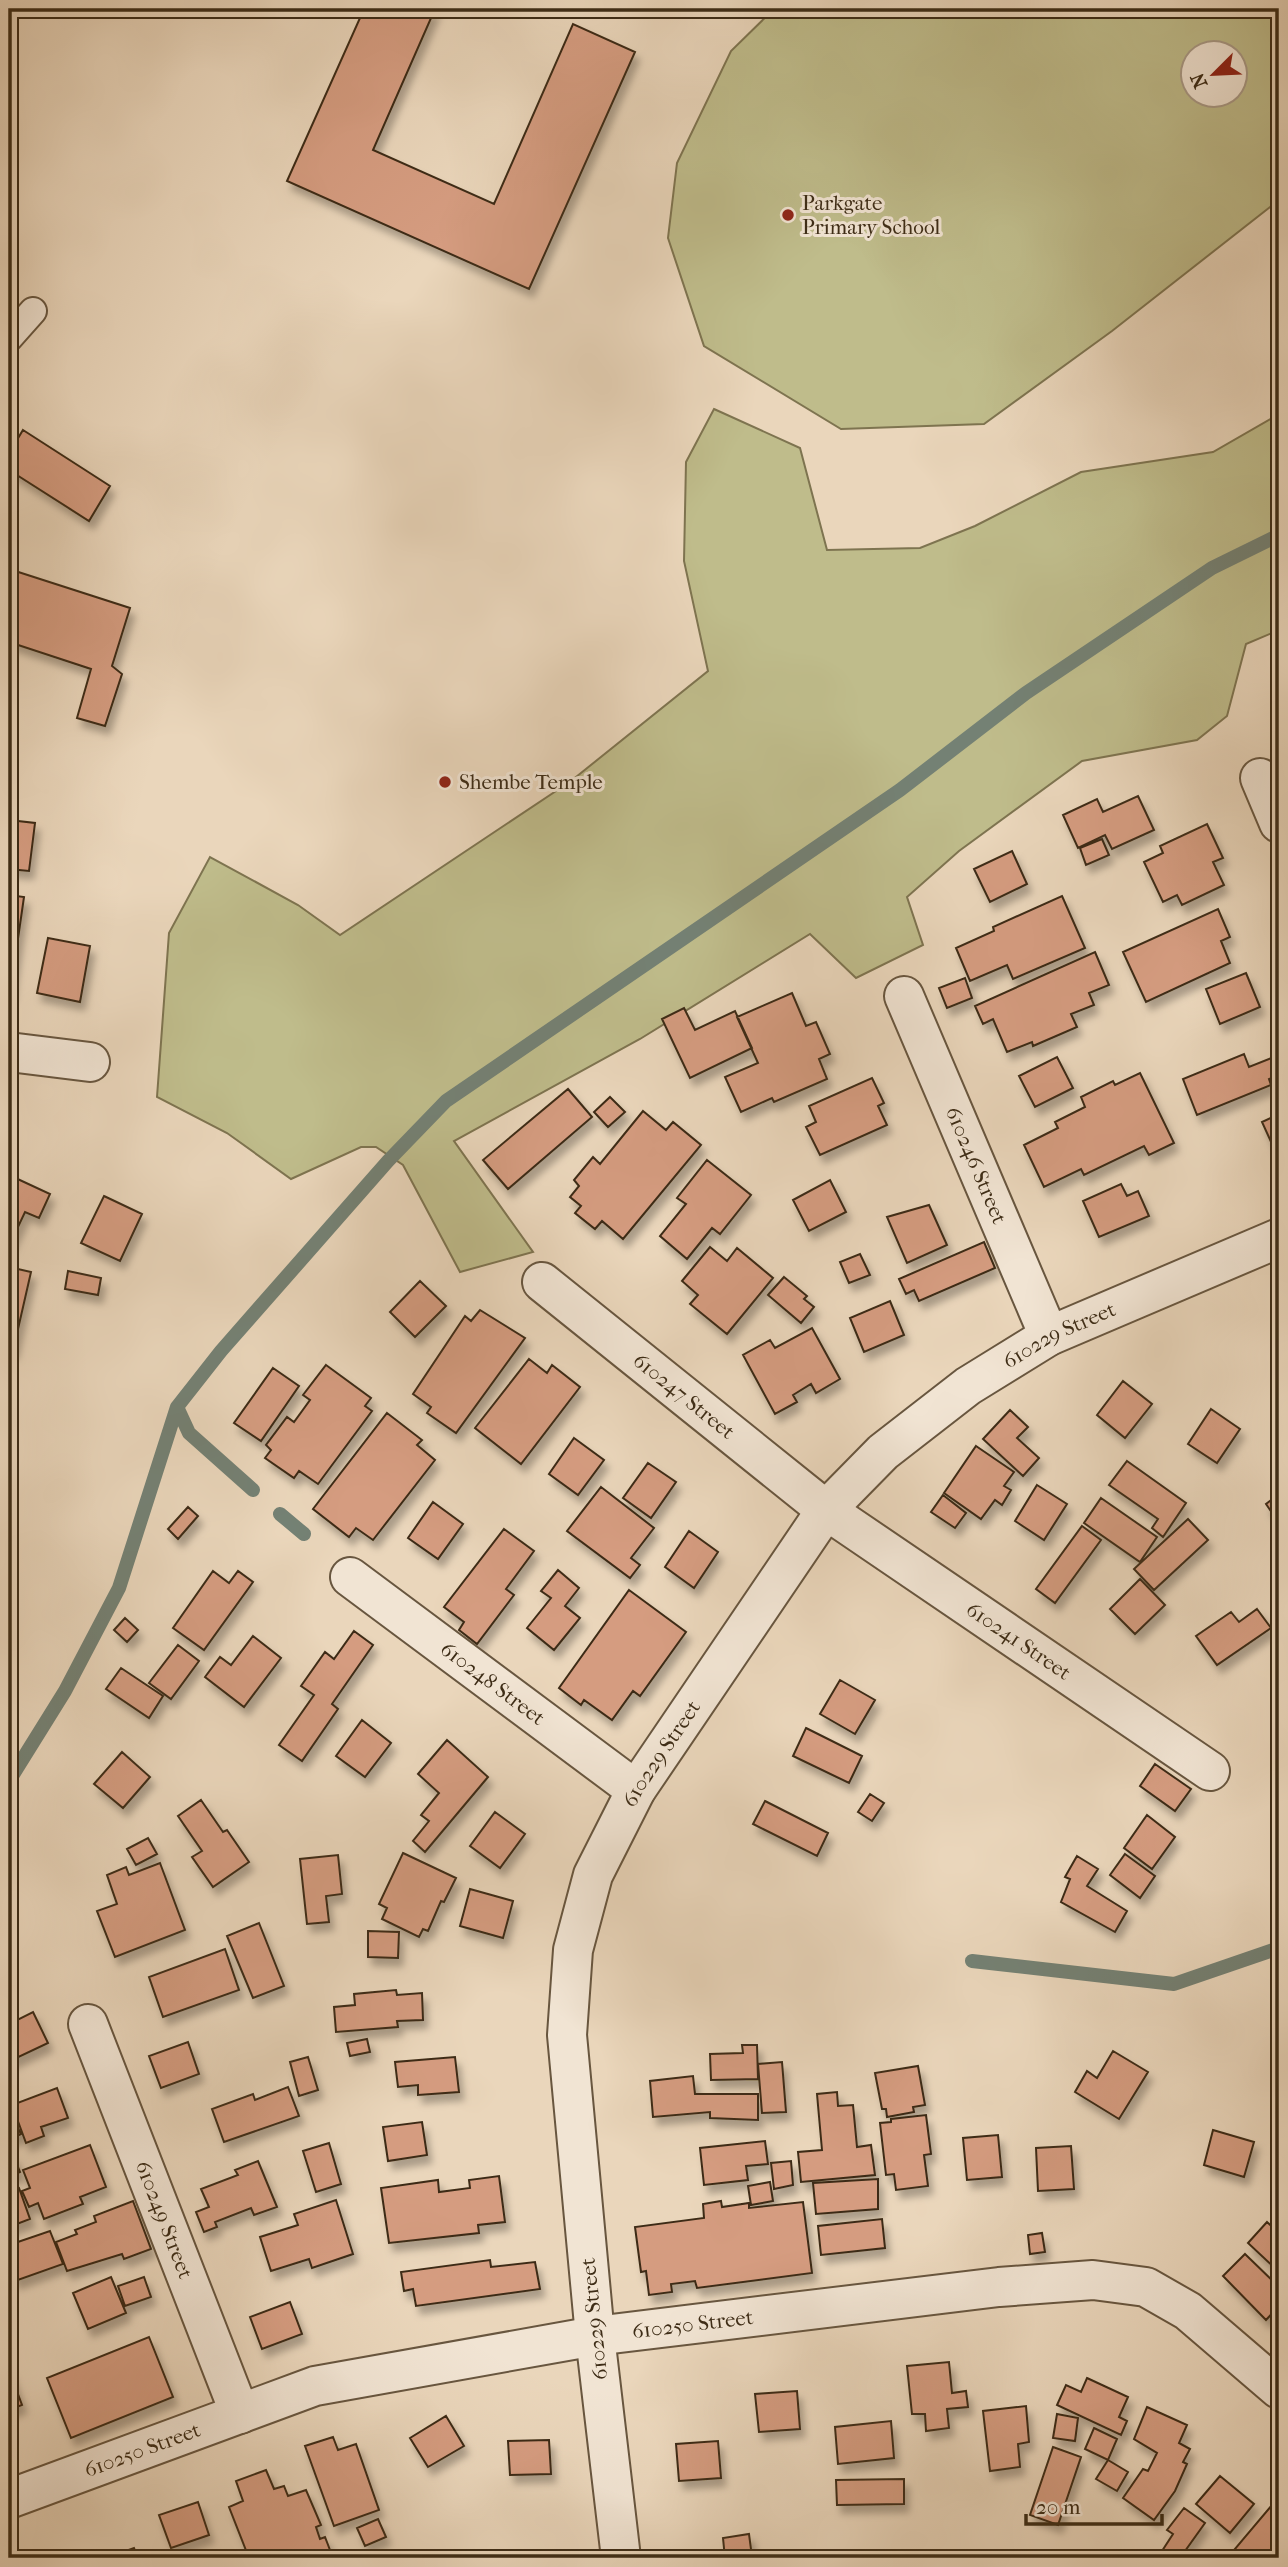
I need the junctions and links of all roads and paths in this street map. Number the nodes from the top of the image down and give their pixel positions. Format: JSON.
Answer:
{"nodes":[{"id":1,"x":33,"y":312,"type":"dead end"},
{"id":2,"x":9,"y":338,"type":"edge"},
{"id":3,"x":1260,"y":778,"type":"dead end"},
{"id":4,"x":1279,"y":823,"type":"edge"},
{"id":5,"x":904,"y":996,"type":"dead end"},
{"id":6,"x":9,"y":1052,"type":"edge"},
{"id":7,"x":90,"y":1062,"type":"dead end"},
{"id":8,"x":1279,"y":1238,"type":"edge"},
{"id":9,"x":542,"y":1282,"type":"dead end"},
{"id":10,"x":1049,"y":1336,"type":"junction"},
{"id":11,"x":826,"y":1510,"type":"junction"},
{"id":12,"x":350,"y":1577,"type":"dead end"},
{"id":13,"x":1210,"y":1771,"type":"dead end"},
{"id":14,"x":636,"y":1790,"type":"junction"},
{"id":15,"x":88,"y":2024,"type":"dead end"},
{"id":16,"x":595,"y":2336,"type":"junction"},
{"id":17,"x":1279,"y":2389,"type":"edge"},
{"id":18,"x":240,"y":2414,"type":"junction"},
{"id":19,"x":9,"y":2499,"type":"edge"},
{"id":20,"x":621,"y":2558,"type":"edge"}],
"edges":[{"from":1,"to":2,"type":"lane"},
{"from":3,"to":4,"type":"street"},
{"from":5,"to":10,"type":"street","name":"610246 Street"},
{"from":6,"to":7,"type":"street"},
{"from":8,"to":10,"type":"street","name":"610229 Street"},
{"from":9,"to":11,"type":"street","name":"610247 Street"},
{"from":10,"to":11,"type":"street","name":"610229 Street"},
{"from":11,"to":13,"type":"street","name":"610241 Street"},
{"from":11,"to":14,"type":"street","name":"610229 Street"},
{"from":12,"to":14,"type":"street","name":"610248 Street"},
{"from":14,"to":16,"type":"street","name":"610229 Street"},
{"from":15,"to":18,"type":"street","name":"610249 Street"},
{"from":16,"to":17,"type":"street","name":"610250 Street"},
{"from":16,"to":18,"type":"street","name":"610250 Street"},
{"from":16,"to":20,"type":"street","name":"610229 Street"},
{"from":18,"to":19,"type":"street","name":"610250 Street"}]}
